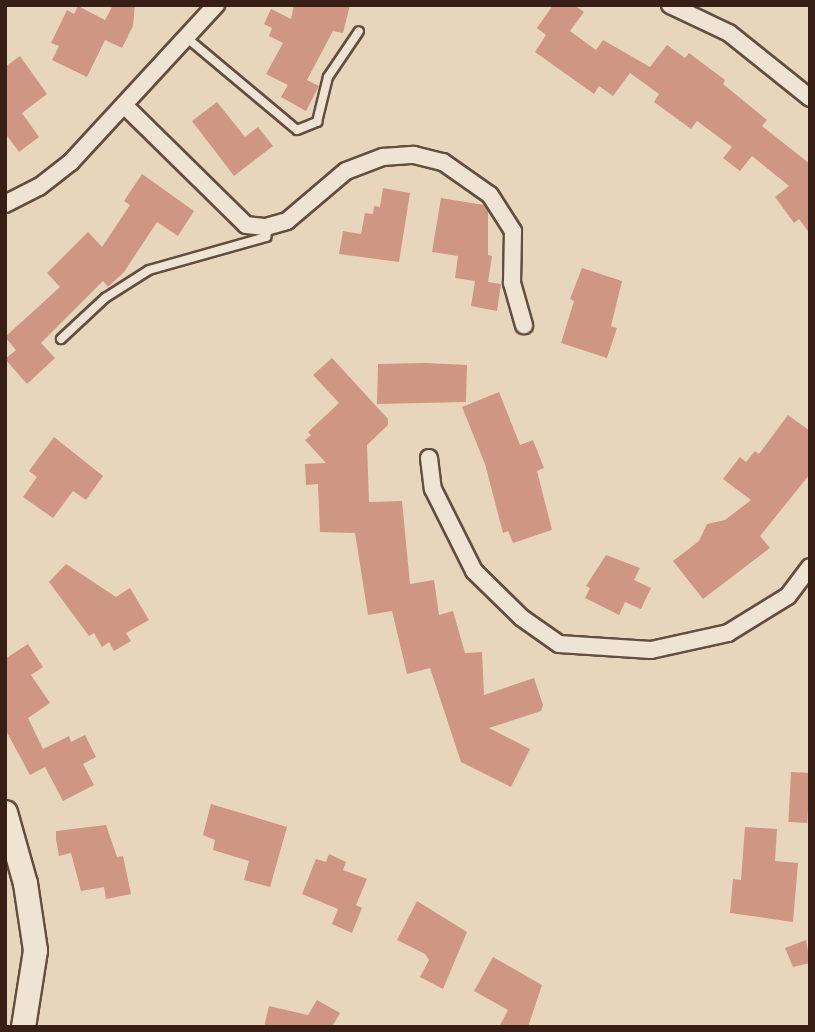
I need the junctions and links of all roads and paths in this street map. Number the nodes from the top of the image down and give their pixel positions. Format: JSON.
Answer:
{"nodes":[{"id":1,"x":216,"y":5,"type":"edge"},
{"id":2,"x":670,"y":5,"type":"edge"},
{"id":3,"x":359,"y":31,"type":"dead end"},
{"id":4,"x":187,"y":38,"type":"junction"},
{"id":5,"x":810,"y":98,"type":"edge"},
{"id":6,"x":124,"y":105,"type":"junction"},
{"id":7,"x":5,"y":204,"type":"edge"},
{"id":8,"x":268,"y":226,"type":"junction"},
{"id":9,"x":524,"y":325,"type":"dead end"},
{"id":10,"x":61,"y":339,"type":"dead end"},
{"id":11,"x":429,"y":458,"type":"dead end"},
{"id":12,"x":810,"y":567,"type":"edge"},
{"id":13,"x":5,"y":812,"type":"edge"},
{"id":14,"x":23,"y":1027,"type":"edge"}],
"edges":[{"from":1,"to":4,"type":"street"},
{"from":2,"to":5,"type":"street"},
{"from":3,"to":4,"type":"lane"},
{"from":4,"to":6,"type":"street"},
{"from":6,"to":7,"type":"street"},
{"from":6,"to":8,"type":"street"},
{"from":8,"to":9,"type":"street"},
{"from":8,"to":10,"type":"lane"},
{"from":11,"to":12,"type":"street"},
{"from":13,"to":14,"type":"street"}]}
